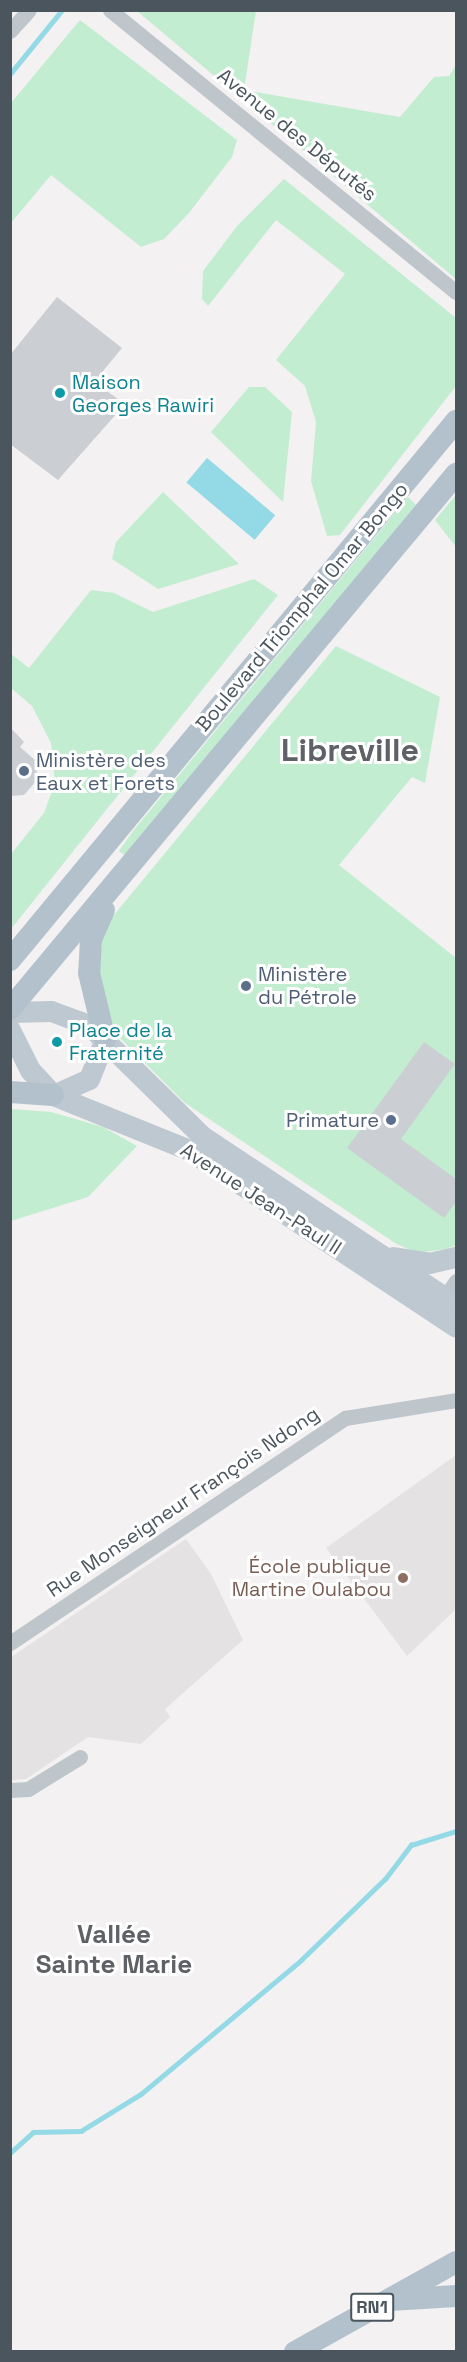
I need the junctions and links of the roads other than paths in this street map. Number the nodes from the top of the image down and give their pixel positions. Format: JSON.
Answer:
{"nodes":[{"id":1,"x":29,"y":10,"type":"edge"},
{"id":2,"x":110,"y":10,"type":"edge"},
{"id":3,"x":10,"y":31,"type":"edge"},
{"id":4,"x":456,"y":292,"type":"edge"},
{"id":5,"x":456,"y":421,"type":"edge"},
{"id":6,"x":456,"y":440,"type":"edge"},
{"id":7,"x":456,"y":474,"type":"edge"},
{"id":8,"x":395,"y":495,"type":"junction"},
{"id":9,"x":129,"y":816,"type":"junction"},
{"id":10,"x":117,"y":884,"type":"junction"},
{"id":11,"x":10,"y":960,"type":"edge"},
{"id":12,"x":10,"y":994,"type":"edge"},
{"id":13,"x":10,"y":1011,"type":"edge"},
{"id":14,"x":10,"y":1030,"type":"edge"},
{"id":15,"x":105,"y":1039,"type":"junction"},
{"id":16,"x":10,"y":1092,"type":"edge"},
{"id":17,"x":53,"y":1095,"type":"junction"},
{"id":18,"x":377,"y":1251,"type":"junction"},
{"id":19,"x":456,"y":1257,"type":"edge"},
{"id":20,"x":448,"y":1299,"type":"edge"},
{"id":21,"x":456,"y":1327,"type":"edge"},
{"id":22,"x":456,"y":1400,"type":"edge"},
{"id":23,"x":10,"y":1643,"type":"edge"},
{"id":24,"x":80,"y":1757,"type":"dead end"},
{"id":25,"x":10,"y":1791,"type":"edge"},
{"id":26,"x":454,"y":2264,"type":"edge"},
{"id":27,"x":456,"y":2296,"type":"edge"},
{"id":28,"x":382,"y":2301,"type":"junction"},
{"id":29,"x":295,"y":2352,"type":"edge"}],
"edges":[{"from":1,"to":3,"type":"street"},
{"from":2,"to":4,"type":"street","name":"Avenue des Députés"},
{"from":5,"to":8,"type":"main road","name":"Boulevard Triomphal Omar Bongo"},
{"from":6,"to":8,"type":"main road"},
{"from":7,"to":10,"type":"main road","name":"Boulevard Triomphal Omar Bongo"},
{"from":8,"to":9,"type":"main road","name":"Boulevard Triomphal Omar Bongo"},
{"from":9,"to":11,"type":"main road","name":"Boulevard Triomphal Omar Bongo"},
{"from":9,"to":12,"type":"main road"},
{"from":10,"to":13,"type":"main road","name":"Boulevard Triomphal Omar Bongo"},
{"from":10,"to":15,"type":"main road"},
{"from":13,"to":15,"type":"main road","name":"Avenue Jean-Paul II"},
{"from":14,"to":17,"type":"main road"},
{"from":15,"to":17,"type":"main road"},
{"from":15,"to":18,"type":"main road","name":"Avenue Jean-Paul II"},
{"from":16,"to":17,"type":"main road"},
{"from":17,"to":20,"type":"main road","name":"Avenue Jean-Paul II"},
{"from":18,"to":19,"type":"main road"},
{"from":18,"to":20,"type":"main road","name":"Avenue Jean-Paul II"},
{"from":20,"to":21,"type":"main road","name":"Avenue Jean-Paul II"},
{"from":22,"to":23,"type":"street","name":"Rue Monseigneur François Ndong"},
{"from":24,"to":25,"type":"street"},
{"from":26,"to":28,"type":"main road","number":"RN1"},
{"from":27,"to":28,"type":"main road"},
{"from":28,"to":29,"type":"main road","number":"RN1"}]}
